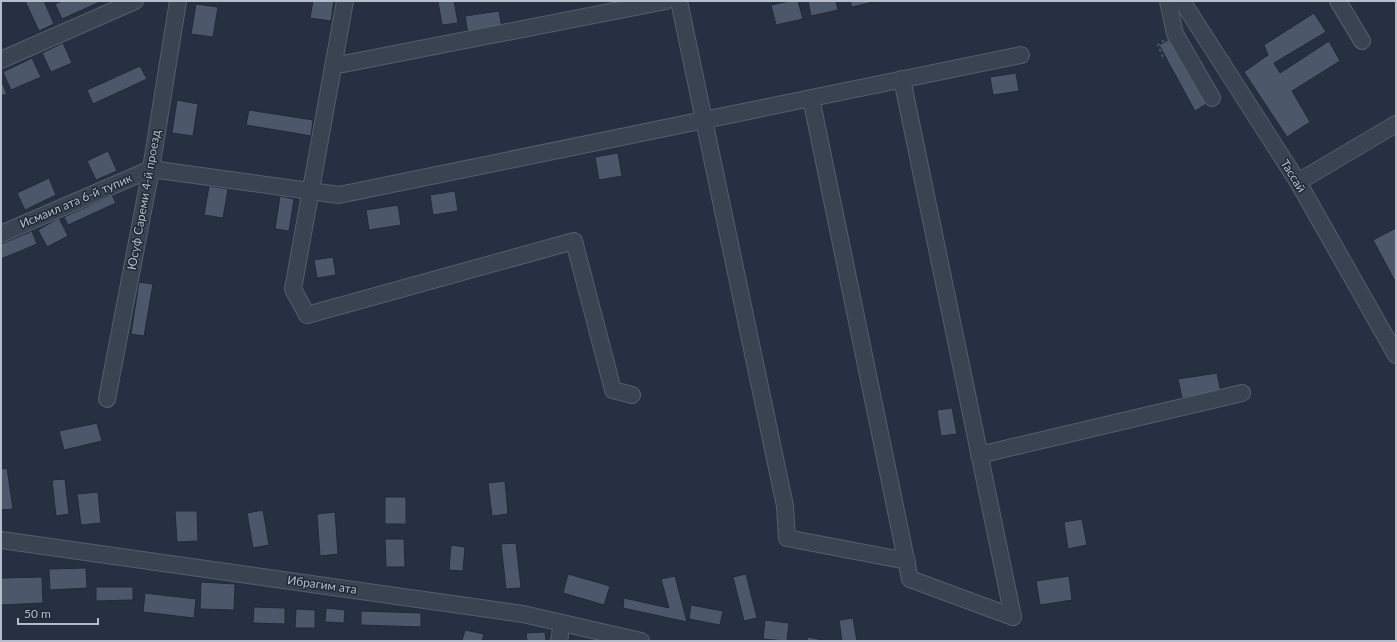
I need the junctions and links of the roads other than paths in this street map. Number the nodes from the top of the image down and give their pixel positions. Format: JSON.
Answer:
{"nodes":[{"id":1,"x":135,"y":1,"type":"edge"},
{"id":2,"x":178,"y":1,"type":"edge"},
{"id":3,"x":345,"y":1,"type":"edge"},
{"id":4,"x":666,"y":1,"type":"edge"},
{"id":5,"x":679,"y":1,"type":"edge"},
{"id":6,"x":1168,"y":1,"type":"edge"},
{"id":7,"x":1182,"y":1,"type":"edge"},
{"id":8,"x":1338,"y":1,"type":"edge"},
{"id":9,"x":1362,"y":41,"type":"dead end"},
{"id":10,"x":1022,"y":55,"type":"dead end"},
{"id":11,"x":1,"y":60,"type":"edge"},
{"id":12,"x":333,"y":66,"type":"junction"},
{"id":13,"x":902,"y":79,"type":"junction"},
{"id":14,"x":811,"y":98,"type":"junction"},
{"id":15,"x":1212,"y":98,"type":"dead end"},
{"id":16,"x":704,"y":120,"type":"junction"},
{"id":17,"x":1396,"y":124,"type":"edge"},
{"id":18,"x":151,"y":169,"type":"junction"},
{"id":19,"x":1298,"y":182,"type":"junction"},
{"id":20,"x":311,"y":191,"type":"junction"},
{"id":21,"x":1,"y":234,"type":"edge"},
{"id":22,"x":1396,"y":355,"type":"edge"},
{"id":23,"x":1242,"y":393,"type":"dead end"},
{"id":24,"x":632,"y":395,"type":"dead end"},
{"id":25,"x":107,"y":399,"type":"dead end"},
{"id":26,"x":979,"y":455,"type":"junction"},
{"id":27,"x":1,"y":540,"type":"edge"},
{"id":28,"x":907,"y":562,"type":"junction"},
{"id":29,"x":562,"y":623,"type":"junction"},
{"id":30,"x":559,"y":641,"type":"edge"},
{"id":31,"x":640,"y":641,"type":"edge"}],
"edges":[{"from":1,"to":11,"type":"street"},
{"from":2,"to":18,"type":"street","name":"Юсуф Сареми 4-й проезд"},
{"from":3,"to":12,"type":"street"},
{"from":4,"to":12,"type":"street"},
{"from":5,"to":16,"type":"street"},
{"from":6,"to":15,"type":"street"},
{"from":7,"to":19,"type":"street","name":"Тассай"},
{"from":8,"to":9,"type":"street"},
{"from":10,"to":13,"type":"street"},
{"from":12,"to":20,"type":"street"},
{"from":13,"to":14,"type":"street"},
{"from":13,"to":26,"type":"street"},
{"from":14,"to":16,"type":"street"},
{"from":14,"to":28,"type":"street"},
{"from":16,"to":20,"type":"street"},
{"from":16,"to":28,"type":"street"},
{"from":17,"to":19,"type":"street"},
{"from":18,"to":20,"type":"street"},
{"from":18,"to":21,"type":"street","name":"Исмаил ата 6-й тупик"},
{"from":18,"to":25,"type":"street","name":"Юсуф Сареми 4-й проезд"},
{"from":19,"to":22,"type":"street","name":"Тассай"},
{"from":20,"to":24,"type":"street"},
{"from":23,"to":26,"type":"street"},
{"from":26,"to":28,"type":"street"},
{"from":27,"to":29,"type":"street","name":"Ибрагим ата"},
{"from":29,"to":30,"type":"street"},
{"from":29,"to":31,"type":"street","name":"Ибрагим ата"}]}
